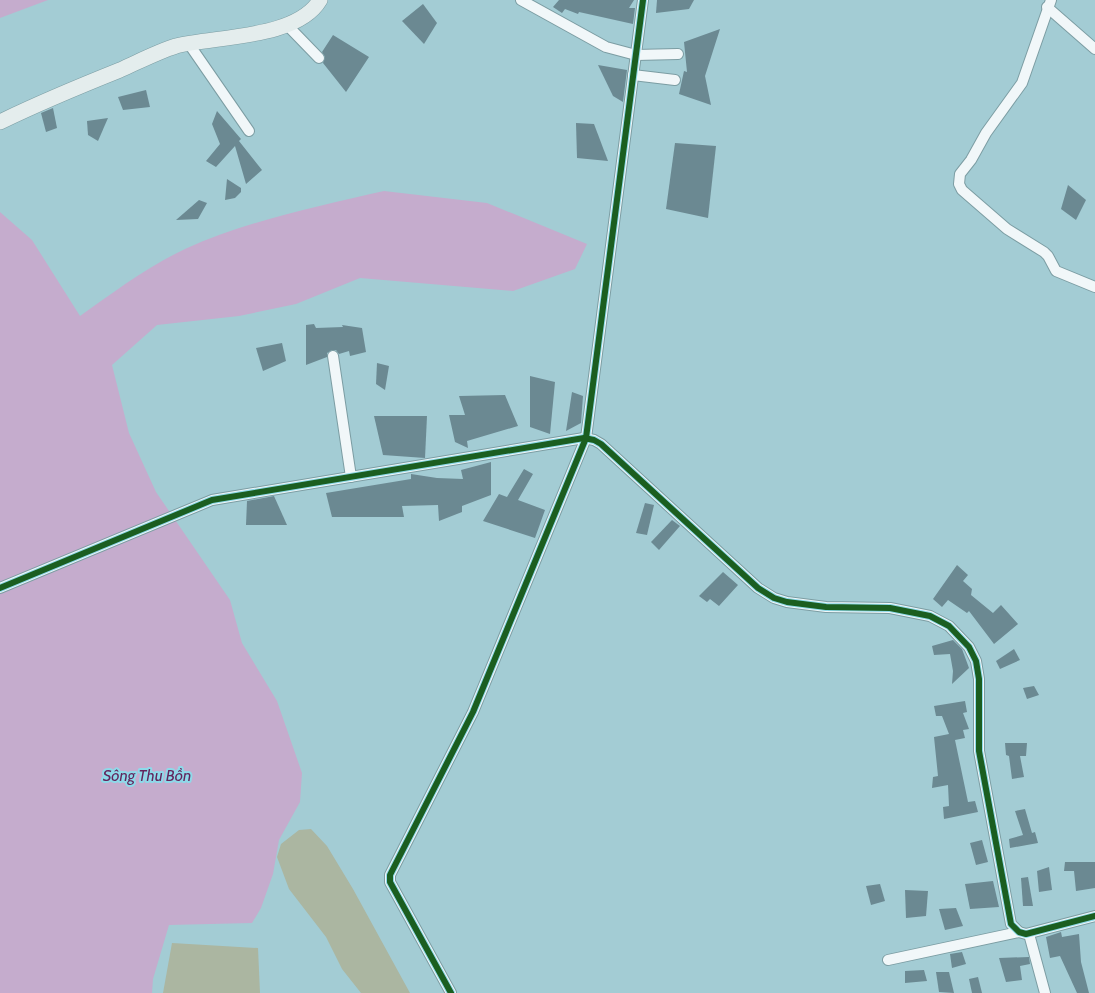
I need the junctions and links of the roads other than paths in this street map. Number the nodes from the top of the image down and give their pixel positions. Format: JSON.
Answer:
{"nodes":[{"id":1,"x":320,"y":0,"type":"edge"},
{"id":2,"x":521,"y":0,"type":"edge"},
{"id":3,"x":643,"y":0,"type":"edge"},
{"id":4,"x":1049,"y":4,"type":"edge"},
{"id":5,"x":287,"y":24,"type":"junction"},
{"id":6,"x":189,"y":44,"type":"junction"},
{"id":7,"x":1095,"y":49,"type":"edge"},
{"id":8,"x":678,"y":54,"type":"dead end"},
{"id":9,"x":636,"y":55,"type":"junction"},
{"id":10,"x":319,"y":58,"type":"dead end"},
{"id":11,"x":633,"y":75,"type":"junction"},
{"id":12,"x":675,"y":80,"type":"dead end"},
{"id":13,"x":0,"y":122,"type":"edge"},
{"id":14,"x":249,"y":131,"type":"dead end"},
{"id":15,"x":1095,"y":287,"type":"edge"},
{"id":16,"x":332,"y":356,"type":"dead end"},
{"id":17,"x":586,"y":438,"type":"junction"},
{"id":18,"x":351,"y":477,"type":"junction"},
{"id":19,"x":0,"y":588,"type":"edge"},
{"id":20,"x":1095,"y":916,"type":"edge"},
{"id":21,"x":1024,"y":933,"type":"junction"},
{"id":22,"x":888,"y":960,"type":"dead end"},
{"id":23,"x":451,"y":993,"type":"edge"},
{"id":24,"x":1045,"y":993,"type":"edge"}],
"edges":[{"from":1,"to":5,"type":"street"},
{"from":2,"to":9,"type":"street"},
{"from":3,"to":9,"type":"street"},
{"from":4,"to":7,"type":"street"},
{"from":4,"to":15,"type":"street"},
{"from":5,"to":6,"type":"street"},
{"from":5,"to":10,"type":"street"},
{"from":6,"to":13,"type":"street"},
{"from":6,"to":14,"type":"street"},
{"from":8,"to":9,"type":"street"},
{"from":9,"to":11,"type":"street"},
{"from":11,"to":12,"type":"street"},
{"from":11,"to":17,"type":"street"},
{"from":16,"to":18,"type":"street"},
{"from":17,"to":18,"type":"street"},
{"from":17,"to":21,"type":"street"},
{"from":17,"to":23,"type":"street"},
{"from":18,"to":19,"type":"street"},
{"from":20,"to":21,"type":"street"},
{"from":21,"to":22,"type":"street"},
{"from":21,"to":24,"type":"street"}]}
